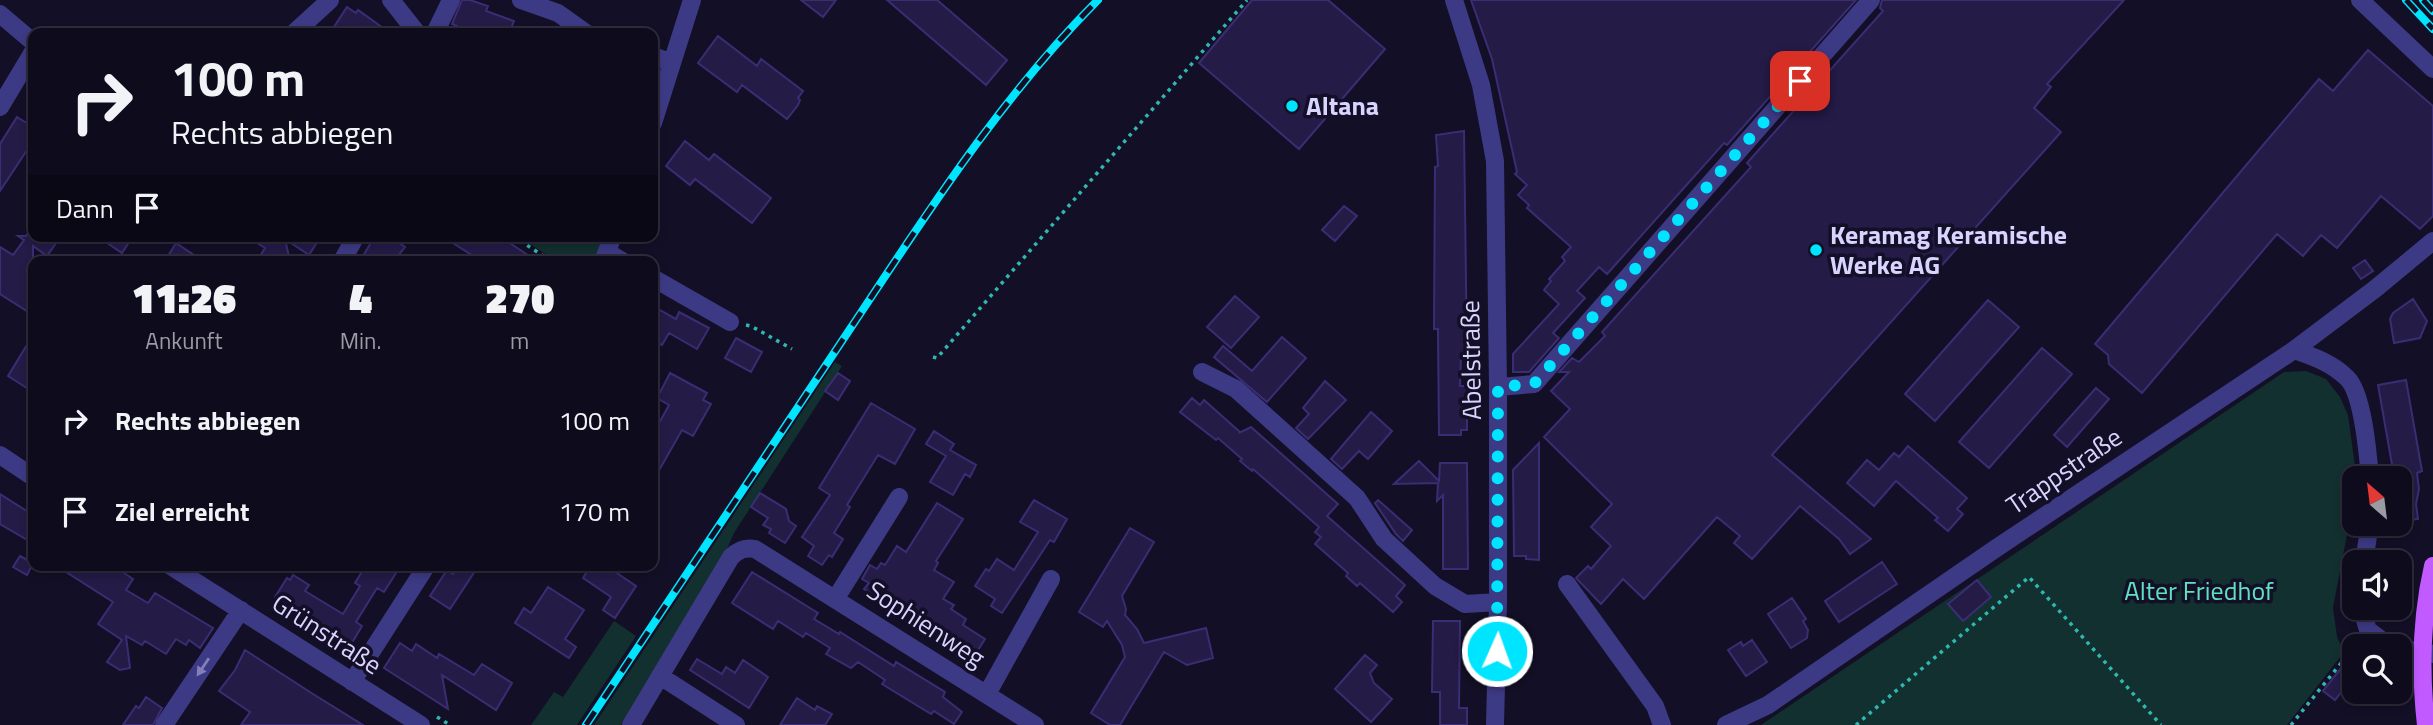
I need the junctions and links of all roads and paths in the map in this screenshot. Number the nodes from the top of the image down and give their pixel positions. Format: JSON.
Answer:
{"nodes":[{"id":1,"x":330,"y":0,"type":"edge"},
{"id":2,"x":391,"y":0,"type":"edge"},
{"id":3,"x":451,"y":0,"type":"edge"},
{"id":4,"x":521,"y":0,"type":"edge"},
{"id":5,"x":692,"y":0,"type":"edge"},
{"id":6,"x":1247,"y":0,"type":"edge"},
{"id":7,"x":1454,"y":0,"type":"edge"},
{"id":8,"x":1871,"y":0,"type":"edge"},
{"id":9,"x":2360,"y":0,"type":"edge"},
{"id":10,"x":0,"y":14,"type":"edge"},
{"id":11,"x":299,"y":28,"type":"edge"},
{"id":12,"x":413,"y":28,"type":"edge"},
{"id":13,"x":437,"y":28,"type":"edge"},
{"id":14,"x":579,"y":28,"type":"edge"},
{"id":15,"x":28,"y":38,"type":"edge"},
{"id":16,"x":658,"y":58,"type":"edge"},
{"id":17,"x":28,"y":60,"type":"edge"},
{"id":18,"x":672,"y":62,"type":"junction"},
{"id":19,"x":2433,"y":69,"type":"edge"},
{"id":20,"x":0,"y":107,"type":"edge"},
{"id":21,"x":658,"y":107,"type":"edge"},
{"id":22,"x":1147,"y":107,"type":"dead end"},
{"id":23,"x":1151,"y":111,"type":"junction"},
{"id":24,"x":2433,"y":241,"type":"edge"},
{"id":25,"x":522,"y":242,"type":"edge"},
{"id":26,"x":543,"y":256,"type":"edge"},
{"id":27,"x":658,"y":281,"type":"edge"},
{"id":28,"x":730,"y":322,"type":"joint"},
{"id":29,"x":792,"y":349,"type":"dead end"},
{"id":30,"x":2294,"y":350,"type":"junction"},
{"id":31,"x":933,"y":357,"type":"dead end"},
{"id":32,"x":1202,"y":372,"type":"dead end"},
{"id":33,"x":1498,"y":387,"type":"junction"},
{"id":34,"x":0,"y":455,"type":"edge"},
{"id":35,"x":2369,"y":466,"type":"edge"},
{"id":36,"x":28,"y":474,"type":"edge"},
{"id":37,"x":899,"y":497,"type":"dead end"},
{"id":38,"x":2433,"y":566,"type":"edge"},
{"id":39,"x":184,"y":571,"type":"edge"},
{"id":40,"x":423,"y":571,"type":"edge"},
{"id":41,"x":1051,"y":579,"type":"dead end"},
{"id":42,"x":1567,"y":584,"type":"dead end"},
{"id":43,"x":836,"y":598,"type":"junction"},
{"id":44,"x":1498,"y":602,"type":"junction"},
{"id":45,"x":241,"y":610,"type":"junction"},
{"id":46,"x":2428,"y":653,"type":"edge"},
{"id":47,"x":2342,"y":662,"type":"edge"},
{"id":48,"x":660,"y":676,"type":"junction"},
{"id":49,"x":352,"y":682,"type":"junction"},
{"id":50,"x":987,"y":694,"type":"junction"},
{"id":51,"x":164,"y":725,"type":"edge"},
{"id":52,"x":421,"y":725,"type":"edge"},
{"id":53,"x":631,"y":725,"type":"edge"},
{"id":54,"x":736,"y":725,"type":"edge"},
{"id":55,"x":1035,"y":725,"type":"edge"},
{"id":56,"x":1495,"y":725,"type":"edge"},
{"id":57,"x":1662,"y":725,"type":"edge"},
{"id":58,"x":1726,"y":725,"type":"edge"},
{"id":59,"x":1856,"y":725,"type":"edge"},
{"id":60,"x":2161,"y":725,"type":"edge"},
{"id":61,"x":2291,"y":725,"type":"edge"},
{"id":62,"x":2426,"y":725,"type":"edge"}],
"edges":[{"from":1,"to":11,"type":"street"},
{"from":2,"to":12,"type":"street"},
{"from":3,"to":13,"type":"street"},
{"from":4,"to":14,"type":"street"},
{"from":5,"to":18,"type":"street"},
{"from":6,"to":23,"type":"path"},
{"from":7,"to":33,"type":"street","name":"Abelstraße"},
{"from":8,"to":33,"type":"street"},
{"from":9,"to":19,"type":"street"},
{"from":10,"to":15,"type":"street"},
{"from":16,"to":18,"type":"street"},
{"from":17,"to":20,"type":"street"},
{"from":18,"to":21,"type":"street"},
{"from":22,"to":23,"type":"path"},
{"from":23,"to":31,"type":"path"},
{"from":24,"to":30,"type":"street","name":"Trappstraße"},
{"from":25,"to":26,"type":"path"},
{"from":27,"to":28,"type":"street"},
{"from":28,"to":29,"type":"path"},
{"from":30,"to":35,"type":"street"},
{"from":30,"to":58,"type":"street","name":"Trappstraße"},
{"from":32,"to":44,"type":"street"},
{"from":33,"to":44,"type":"street","name":"Abelstraße"},
{"from":34,"to":36,"type":"street"},
{"from":37,"to":43,"type":"street","name":"Sophienweg"},
{"from":38,"to":46,"type":"main road"},
{"from":39,"to":45,"type":"street","name":"Grünstraße"},
{"from":40,"to":49,"type":"street"},
{"from":41,"to":50,"type":"street","name":"Sophienweg"},
{"from":42,"to":57,"type":"street"},
{"from":43,"to":48,"type":"street","name":"Sophienweg"},
{"from":43,"to":50,"type":"street","name":"Sophienweg"},
{"from":44,"to":56,"type":"street","name":"Abelstraße"},
{"from":45,"to":49,"type":"street","name":"Grünstraße"},
{"from":45,"to":51,"type":"street","one_way":true},
{"from":46,"to":62,"type":"main road"},
{"from":47,"to":61,"type":"path"},
{"from":48,"to":53,"type":"street","name":"Sophienweg"},
{"from":48,"to":54,"type":"street"},
{"from":49,"to":52,"type":"street","name":"Grünstraße"},
{"from":50,"to":55,"type":"street","name":"Sophienweg"},
{"from":59,"to":60,"type":"path"}]}
